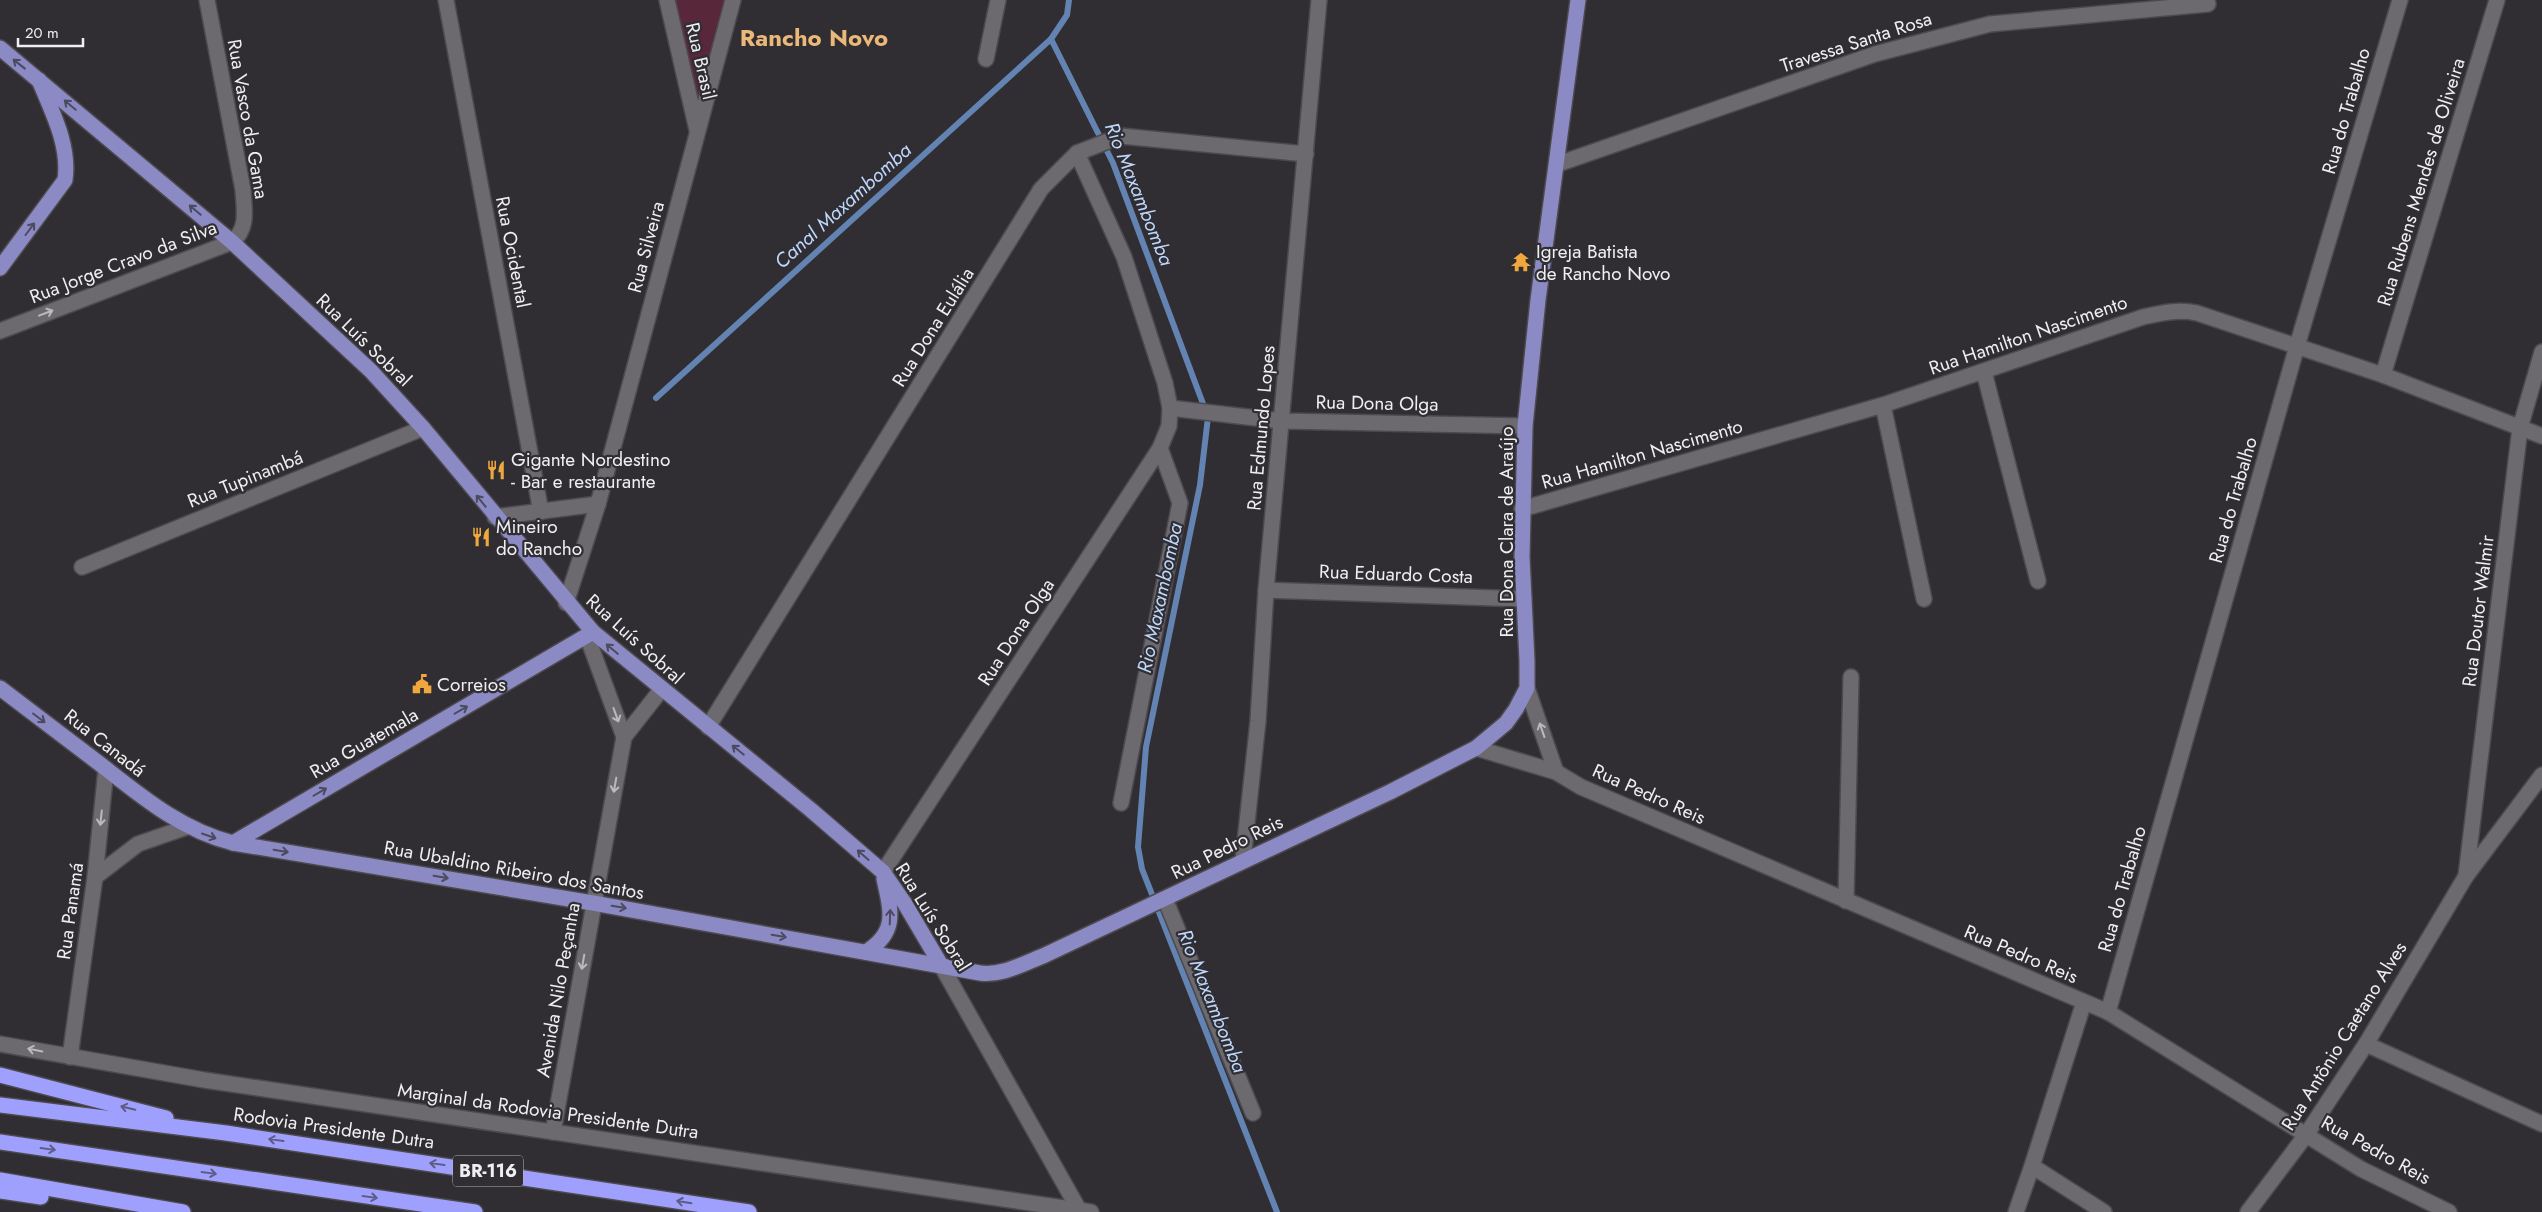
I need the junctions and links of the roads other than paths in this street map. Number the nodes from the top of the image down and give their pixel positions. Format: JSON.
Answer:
{"nodes":[{"id":1,"x":207,"y":0,"type":"edge"},
{"id":2,"x":446,"y":0,"type":"edge"},
{"id":3,"x":667,"y":0,"type":"edge"},
{"id":4,"x":733,"y":0,"type":"edge"},
{"id":5,"x":998,"y":0,"type":"edge"},
{"id":6,"x":1319,"y":0,"type":"edge"},
{"id":7,"x":1578,"y":0,"type":"edge"},
{"id":8,"x":2400,"y":0,"type":"edge"},
{"id":9,"x":2497,"y":0,"type":"edge"},
{"id":10,"x":2208,"y":4,"type":"dead end"},
{"id":11,"x":0,"y":48,"type":"edge"},
{"id":12,"x":986,"y":59,"type":"dead end"},
{"id":13,"x":38,"y":79,"type":"junction"},
{"id":14,"x":697,"y":132,"type":"junction"},
{"id":15,"x":1081,"y":151,"type":"junction"},
{"id":16,"x":1306,"y":154,"type":"junction"},
{"id":17,"x":1558,"y":164,"type":"junction"},
{"id":18,"x":232,"y":242,"type":"junction"},
{"id":19,"x":0,"y":268,"type":"edge"},
{"id":20,"x":0,"y":331,"type":"edge"},
{"id":21,"x":2298,"y":346,"type":"junction"},
{"id":22,"x":2542,"y":352,"type":"edge"},
{"id":23,"x":1984,"y":372,"type":"junction"},
{"id":24,"x":2383,"y":375,"type":"junction"},
{"id":25,"x":1883,"y":405,"type":"junction"},
{"id":26,"x":1170,"y":408,"type":"junction"},
{"id":27,"x":1282,"y":421,"type":"junction"},
{"id":28,"x":1525,"y":426,"type":"junction"},
{"id":29,"x":422,"y":428,"type":"junction"},
{"id":30,"x":2520,"y":428,"type":"junction"},
{"id":31,"x":2542,"y":436,"type":"edge"},
{"id":32,"x":1160,"y":448,"type":"junction"},
{"id":33,"x":598,"y":504,"type":"junction"},
{"id":34,"x":1522,"y":509,"type":"junction"},
{"id":35,"x":541,"y":512,"type":"junction"},
{"id":36,"x":495,"y":517,"type":"junction"},
{"id":37,"x":82,"y":567,"type":"dead end"},
{"id":38,"x":2038,"y":581,"type":"dead end"},
{"id":39,"x":1266,"y":590,"type":"junction"},
{"id":40,"x":1524,"y":599,"type":"junction"},
{"id":41,"x":1924,"y":599,"type":"dead end"},
{"id":42,"x":566,"y":603,"type":"junction"},
{"id":43,"x":590,"y":634,"type":"junction"},
{"id":44,"x":1851,"y":677,"type":"dead end"},
{"id":45,"x":0,"y":688,"type":"edge"},
{"id":46,"x":1526,"y":688,"type":"junction"},
{"id":47,"x":661,"y":690,"type":"junction"},
{"id":48,"x":708,"y":727,"type":"junction"},
{"id":49,"x":624,"y":737,"type":"junction"},
{"id":50,"x":1476,"y":748,"type":"junction"},
{"id":51,"x":106,"y":769,"type":"junction"},
{"id":52,"x":1556,"y":772,"type":"junction"},
{"id":53,"x":2542,"y":775,"type":"edge"},
{"id":54,"x":1121,"y":803,"type":"dead end"},
{"id":55,"x":187,"y":827,"type":"junction"},
{"id":56,"x":233,"y":843,"type":"junction"},
{"id":57,"x":1243,"y":860,"type":"junction"},
{"id":58,"x":883,"y":872,"type":"junction"},
{"id":59,"x":2466,"y":876,"type":"junction"},
{"id":60,"x":95,"y":877,"type":"junction"},
{"id":61,"x":1163,"y":900,"type":"junction"},
{"id":62,"x":1846,"y":901,"type":"junction"},
{"id":63,"x":594,"y":903,"type":"junction"},
{"id":64,"x":866,"y":952,"type":"junction"},
{"id":65,"x":941,"y":965,"type":"junction"},
{"id":66,"x":2084,"y":1002,"type":"junction"},
{"id":67,"x":2108,"y":1012,"type":"junction"},
{"id":68,"x":0,"y":1044,"type":"edge"},
{"id":69,"x":2366,"y":1044,"type":"junction"},
{"id":70,"x":70,"y":1057,"type":"junction"},
{"id":71,"x":0,"y":1075,"type":"edge"},
{"id":72,"x":0,"y":1105,"type":"edge"},
{"id":73,"x":1252,"y":1113,"type":"dead end"},
{"id":74,"x":2542,"y":1124,"type":"edge"},
{"id":75,"x":553,"y":1132,"type":"junction"},
{"id":76,"x":226,"y":1133,"type":"junction"},
{"id":77,"x":2306,"y":1135,"type":"junction"},
{"id":78,"x":0,"y":1142,"type":"edge"},
{"id":79,"x":2032,"y":1166,"type":"junction"},
{"id":80,"x":0,"y":1180,"type":"edge"},
{"id":81,"x":0,"y":1191,"type":"edge"},
{"id":82,"x":163,"y":1209,"type":"junction"},
{"id":83,"x":1085,"y":1211,"type":"edge"},
{"id":84,"x":141,"y":1212,"type":"edge"},
{"id":85,"x":148,"y":1212,"type":"edge"},
{"id":86,"x":183,"y":1212,"type":"edge"},
{"id":87,"x":475,"y":1212,"type":"edge"},
{"id":88,"x":749,"y":1212,"type":"edge"},
{"id":89,"x":2016,"y":1212,"type":"edge"},
{"id":90,"x":2104,"y":1212,"type":"edge"},
{"id":91,"x":2248,"y":1212,"type":"edge"},
{"id":92,"x":2449,"y":1212,"type":"edge"}],
"edges":[{"from":1,"to":18,"type":"street","name":"Rua Vasco da Gama"},
{"from":2,"to":35,"type":"street","name":"Rua Ocidental"},
{"from":3,"to":14,"type":"street","name":"Rua Brasil"},
{"from":4,"to":14,"type":"street","name":"Rua Silveira"},
{"from":5,"to":12,"type":"street"},
{"from":6,"to":16,"type":"street","name":"Rua Edmundo Lopes"},
{"from":7,"to":17,"type":"main road","name":"Rua Dona Clara de Araújo"},
{"from":8,"to":21,"type":"street","name":"Rua do Trabalho"},
{"from":9,"to":24,"type":"street","name":"Rua Rubens Mendes de Oliveira"},
{"from":10,"to":17,"type":"street","name":"Travessa Santa Rosa"},
{"from":13,"to":11,"type":"main road","name":"Rua Luís Sobral","one_way":true},
{"from":18,"to":13,"type":"main road","name":"Rua Luís Sobral","one_way":true},
{"from":19,"to":13,"type":"main road","one_way":true},
{"from":14,"to":33,"type":"street","name":"Rua Silveira"},
{"from":15,"to":16,"type":"street","name":"Rua Dona Eulália"},
{"from":15,"to":26,"type":"street","name":"Rua Dona Olga"},
{"from":15,"to":48,"type":"street","name":"Rua Dona Eulália"},
{"from":16,"to":27,"type":"street","name":"Rua Edmundo Lopes"},
{"from":17,"to":28,"type":"main road","name":"Rua Dona Clara de Araújo"},
{"from":20,"to":18,"type":"street","name":"Rua Jorge Cravo da Silva","one_way":true},
{"from":18,"to":29,"type":"main road","name":"Rua Luís Sobral"},
{"from":21,"to":23,"type":"street","name":"Rua Hamilton Nascimento"},
{"from":21,"to":24,"type":"street","name":"Rua Hamilton Nascimento"},
{"from":21,"to":67,"type":"street","name":"Rua do Trabalho"},
{"from":22,"to":30,"type":"street","name":"Rua Doutor Walmir"},
{"from":23,"to":25,"type":"street","name":"Rua Hamilton Nascimento"},
{"from":23,"to":38,"type":"street"},
{"from":24,"to":30,"type":"street","name":"Rua Hamilton Nascimento"},
{"from":25,"to":34,"type":"street","name":"Rua Hamilton Nascimento"},
{"from":25,"to":41,"type":"street"},
{"from":26,"to":27,"type":"street","name":"Rua Dona Olga"},
{"from":26,"to":32,"type":"street","name":"Rua Dona Olga"},
{"from":27,"to":28,"type":"street","name":"Rua Dona Olga"},
{"from":27,"to":39,"type":"street","name":"Rua Edmundo Lopes"},
{"from":28,"to":34,"type":"main road","name":"Rua Dona Clara de Araújo"},
{"from":36,"to":29,"type":"main road","name":"Rua Luís Sobral","one_way":true},
{"from":29,"to":37,"type":"street","name":"Rua Tupinambá"},
{"from":30,"to":31,"type":"street","name":"Rua Hamilton Nascimento"},
{"from":30,"to":59,"type":"street","name":"Rua Doutor Walmir"},
{"from":32,"to":54,"type":"street"},
{"from":32,"to":58,"type":"street","name":"Rua Dona Olga"},
{"from":33,"to":35,"type":"street"},
{"from":33,"to":42,"type":"street","name":"Rua Silveira"},
{"from":34,"to":40,"type":"main road","name":"Rua Dona Clara de Araújo"},
{"from":35,"to":36,"type":"street"},
{"from":36,"to":42,"type":"main road","name":"Rua Luís Sobral"},
{"from":39,"to":40,"type":"street","name":"Rua Eduardo Costa"},
{"from":39,"to":57,"type":"street","name":"Rua Edmundo Lopes"},
{"from":40,"to":46,"type":"main road","name":"Rua Dona Clara de Araújo"},
{"from":42,"to":43,"type":"main road","name":"Rua Luís Sobral"},
{"from":47,"to":43,"type":"main road","name":"Rua Luís Sobral","one_way":true},
{"from":43,"to":49,"type":"street","one_way":true},
{"from":56,"to":43,"type":"main road","name":"Rua Guatemala","one_way":true},
{"from":44,"to":62,"type":"street"},
{"from":45,"to":51,"type":"main road","name":"Rua Canadá","one_way":true},
{"from":46,"to":50,"type":"main road","name":"Rua Dona Clara de Araújo"},
{"from":52,"to":46,"type":"street","one_way":true},
{"from":47,"to":48,"type":"main road","name":"Rua Luís Sobral"},
{"from":47,"to":49,"type":"street","name":"Avenida Nilo Peçanha"},
{"from":58,"to":48,"type":"main road","name":"Rua Luís Sobral","one_way":true},
{"from":49,"to":63,"type":"street","name":"Avenida Nilo Peçanha","one_way":true},
{"from":50,"to":52,"type":"street","name":"Rua Pedro Reis"},
{"from":50,"to":57,"type":"main road","name":"Rua Pedro Reis"},
{"from":51,"to":55,"type":"main road","name":"Rua Canadá"},
{"from":51,"to":60,"type":"street","name":"Rua Panamá","one_way":true},
{"from":52,"to":62,"type":"street","name":"Rua Pedro Reis"},
{"from":53,"to":59,"type":"street","name":"Rua Antônio Caetano Alves"},
{"from":55,"to":56,"type":"main road","name":"Rua Ubaldino Ribeiro dos Santos","one_way":true},
{"from":55,"to":60,"type":"street"},
{"from":56,"to":63,"type":"main road","name":"Rua Ubaldino Ribeiro dos Santos","one_way":true},
{"from":57,"to":61,"type":"main road","name":"Rua Pedro Reis"},
{"from":64,"to":58,"type":"main road","one_way":true},
{"from":58,"to":65,"type":"main road","name":"Rua Luís Sobral"},
{"from":59,"to":69,"type":"street","name":"Rua Antônio Caetano Alves"},
{"from":60,"to":70,"type":"street","name":"Rua Panamá"},
{"from":61,"to":65,"type":"main road","name":"Rua Pedro Reis"},
{"from":61,"to":73,"type":"street"},
{"from":62,"to":66,"type":"street","name":"Rua Pedro Reis"},
{"from":63,"to":64,"type":"main road","name":"Rua Ubaldino Ribeiro dos Santos","one_way":true},
{"from":63,"to":75,"type":"street","name":"Avenida Nilo Peçanha","one_way":true},
{"from":64,"to":65,"type":"main road","name":"Rua Ubaldino Ribeiro dos Santos"},
{"from":65,"to":83,"type":"street","name":"Rua Luís Sobral"},
{"from":66,"to":67,"type":"street","name":"Rua Pedro Reis"},
{"from":66,"to":79,"type":"street"},
{"from":67,"to":77,"type":"street","name":"Rua Pedro Reis"},
{"from":70,"to":68,"type":"street","name":"Marginal da Rodovia Presidente Dutra","one_way":true},
{"from":69,"to":74,"type":"street"},
{"from":69,"to":77,"type":"street","name":"Rua Antônio Caetano Alves"},
{"from":70,"to":75,"type":"street","name":"Marginal da Rodovia Presidente Dutra"},
{"from":76,"to":71,"type":"highway","one_way":true},
{"from":72,"to":76,"type":"highway","name":"Rodovia Presidente Dutra","number":"BR-116"},
{"from":75,"to":83,"type":"street","name":"Marginal da Rodovia Presidente Dutra"},
{"from":88,"to":76,"type":"highway","name":"Rodovia Presidente Dutra","number":"BR-116","one_way":true},
{"from":77,"to":91,"type":"street","name":"Rua Antônio Caetano Alves"},
{"from":77,"to":92,"type":"street","name":"Rua Pedro Reis"},
{"from":78,"to":87,"type":"highway","number":"BR-116","one_way":true},
{"from":79,"to":89,"type":"street"},
{"from":79,"to":90,"type":"street"},
{"from":80,"to":82,"type":"highway"},
{"from":81,"to":84,"type":"highway"},
{"from":82,"to":85,"type":"highway"},
{"from":82,"to":86,"type":"highway"}]}
